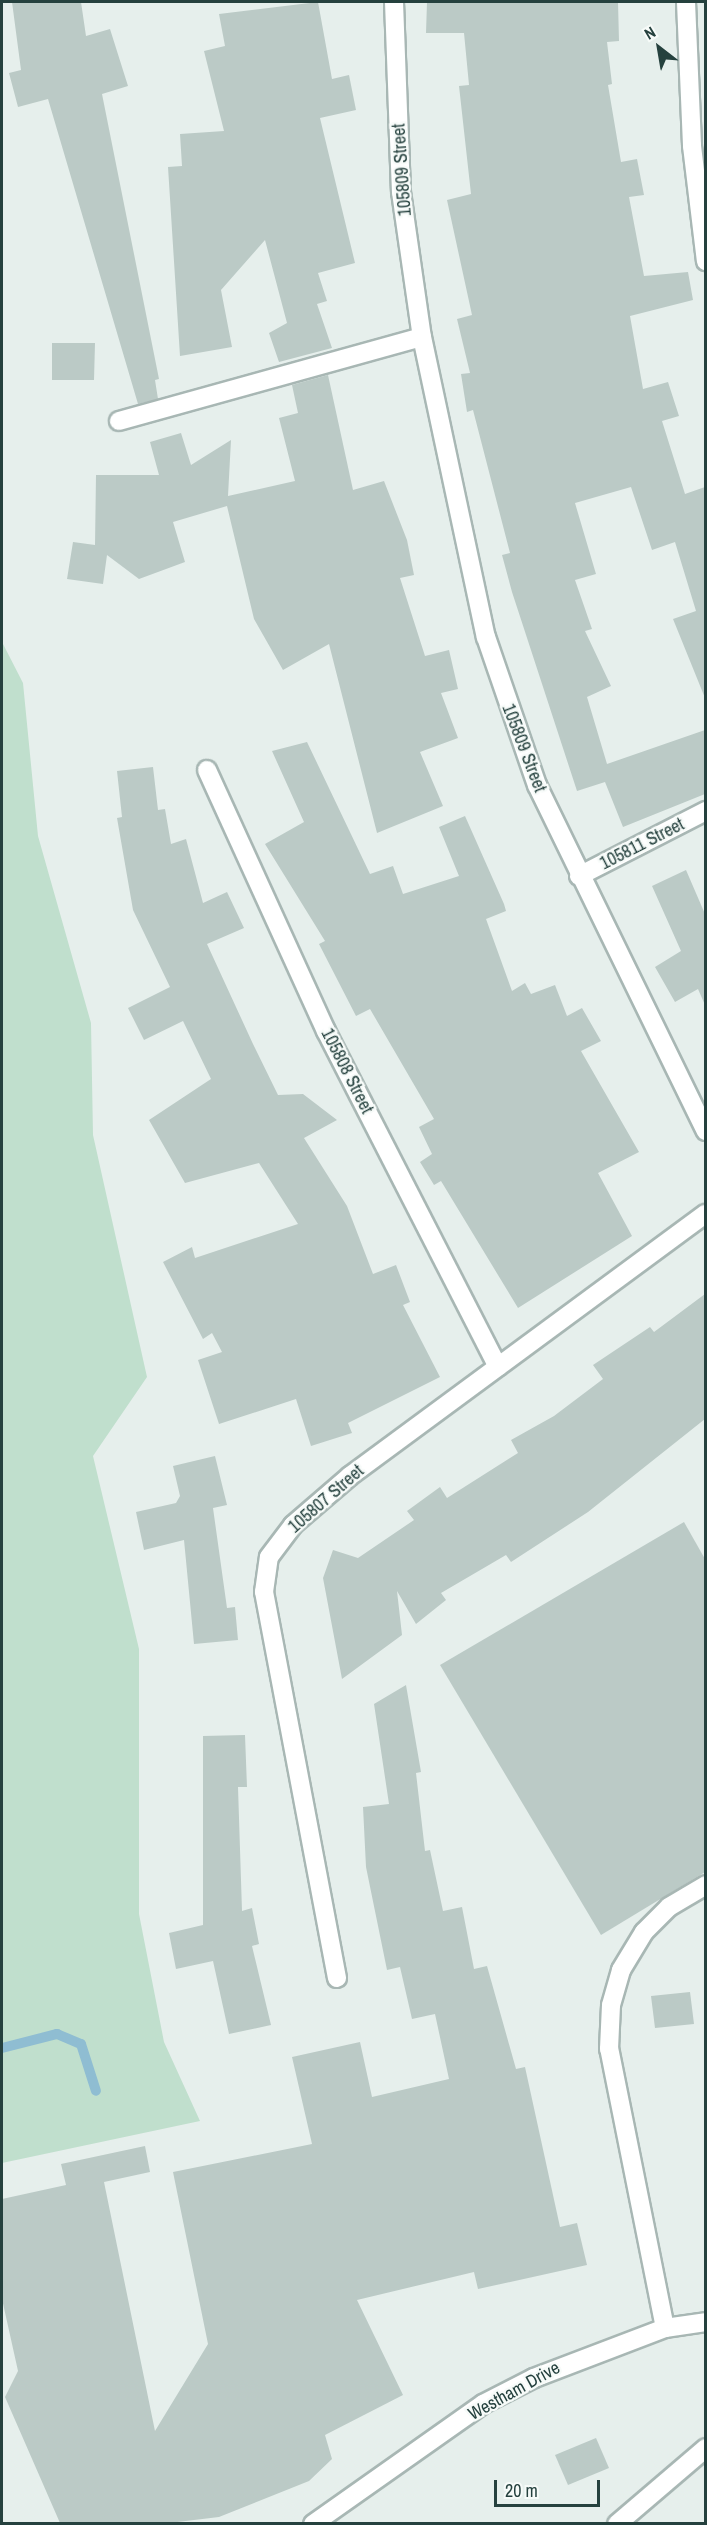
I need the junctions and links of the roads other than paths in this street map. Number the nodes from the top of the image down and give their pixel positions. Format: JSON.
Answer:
{"nodes":[{"id":1,"x":394,"y":2,"type":"edge"},
{"id":2,"x":686,"y":2,"type":"edge"},
{"id":3,"x":698,"y":72,"type":"edge"},
{"id":4,"x":705,"y":261,"type":"edge"},
{"id":5,"x":422,"y":337,"type":"junction"},
{"id":6,"x":119,"y":422,"type":"dead end"},
{"id":7,"x":207,"y":770,"type":"dead end"},
{"id":8,"x":705,"y":811,"type":"edge"},
{"id":9,"x":579,"y":876,"type":"junction"},
{"id":10,"x":705,"y":1131,"type":"edge"},
{"id":11,"x":705,"y":1214,"type":"edge"},
{"id":12,"x":498,"y":1367,"type":"junction"},
{"id":13,"x":705,"y":1886,"type":"edge"},
{"id":14,"x":337,"y":1978,"type":"dead end"},
{"id":15,"x":705,"y":2322,"type":"edge"},
{"id":16,"x":665,"y":2328,"type":"junction"},
{"id":17,"x":705,"y":2448,"type":"edge"},
{"id":18,"x":313,"y":2523,"type":"edge"},
{"id":19,"x":618,"y":2523,"type":"edge"}],
"edges":[{"from":1,"to":5,"type":"street","name":"105809 Street"},
{"from":2,"to":3,"type":"street"},
{"from":3,"to":4,"type":"street"},
{"from":5,"to":6,"type":"street"},
{"from":5,"to":9,"type":"street","name":"105809 Street"},
{"from":7,"to":12,"type":"street","name":"105808 Street"},
{"from":8,"to":9,"type":"street","name":"105811 Street"},
{"from":9,"to":10,"type":"street","name":"105809 Street"},
{"from":11,"to":12,"type":"street","name":"105807 Street"},
{"from":12,"to":14,"type":"street","name":"105807 Street"},
{"from":13,"to":16,"type":"street"},
{"from":15,"to":16,"type":"street","name":"Westham Drive"},
{"from":16,"to":18,"type":"street","name":"Westham Drive"},
{"from":17,"to":19,"type":"street"}]}
